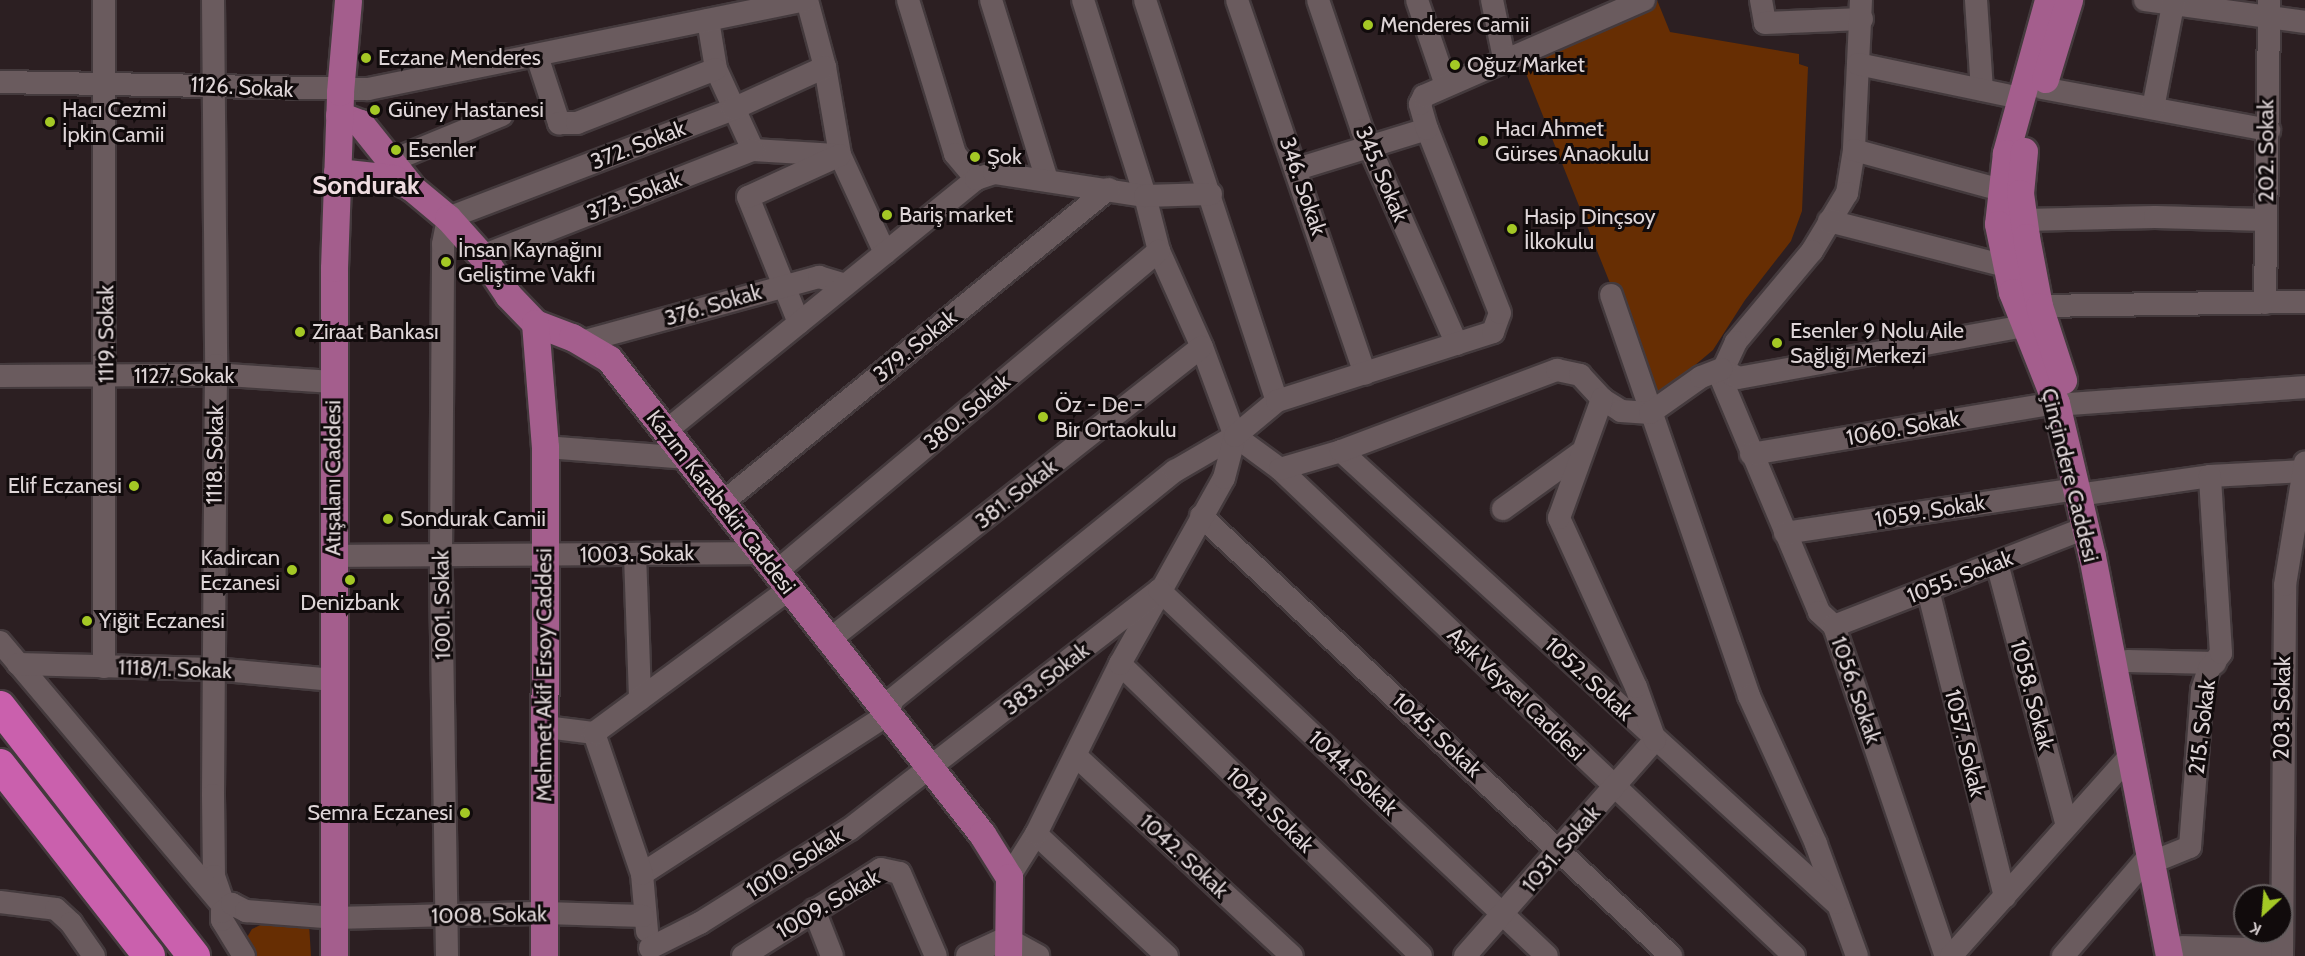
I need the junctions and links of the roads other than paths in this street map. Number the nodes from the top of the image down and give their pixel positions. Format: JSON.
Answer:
{"nodes":[{"id":1,"x":105,"y":0,"type":"edge"},
{"id":2,"x":213,"y":0,"type":"edge"},
{"id":3,"x":348,"y":0,"type":"edge"},
{"id":4,"x":807,"y":0,"type":"edge"},
{"id":5,"x":908,"y":0,"type":"edge"},
{"id":6,"x":991,"y":0,"type":"edge"},
{"id":7,"x":1083,"y":0,"type":"edge"},
{"id":8,"x":1145,"y":0,"type":"edge"},
{"id":9,"x":1237,"y":0,"type":"edge"},
{"id":10,"x":1318,"y":0,"type":"edge"},
{"id":11,"x":1417,"y":0,"type":"edge"},
{"id":12,"x":1492,"y":0,"type":"edge"},
{"id":13,"x":1644,"y":0,"type":"edge"},
{"id":14,"x":1761,"y":0,"type":"edge"},
{"id":15,"x":1977,"y":0,"type":"edge"},
{"id":16,"x":2048,"y":0,"type":"edge"},
{"id":17,"x":2069,"y":0,"type":"edge"},
{"id":18,"x":2145,"y":0,"type":"edge"},
{"id":19,"x":2173,"y":2,"type":"edge"},
{"id":20,"x":1862,"y":9,"type":"edge"},
{"id":21,"x":2268,"y":9,"type":"edge"},
{"id":22,"x":708,"y":20,"type":"junction"},
{"id":23,"x":2305,"y":22,"type":"edge"},
{"id":24,"x":537,"y":56,"type":"junction"},
{"id":25,"x":1504,"y":58,"type":"junction"},
{"id":26,"x":1858,"y":64,"type":"junction"},
{"id":27,"x":825,"y":67,"type":"junction"},
{"id":28,"x":716,"y":69,"type":"junction"},
{"id":29,"x":105,"y":81,"type":"junction"},
{"id":30,"x":0,"y":82,"type":"edge"},
{"id":31,"x":214,"y":85,"type":"junction"},
{"id":32,"x":1446,"y":85,"type":"junction"},
{"id":33,"x":1982,"y":90,"type":"junction"},
{"id":34,"x":2031,"y":93,"type":"junction"},
{"id":35,"x":340,"y":104,"type":"junction"},
{"id":36,"x":2153,"y":108,"type":"junction"},
{"id":37,"x":733,"y":109,"type":"junction"},
{"id":38,"x":502,"y":115,"type":"dead end"},
{"id":39,"x":1428,"y":129,"type":"junction"},
{"id":40,"x":2269,"y":130,"type":"junction"},
{"id":41,"x":1371,"y":148,"type":"junction"},
{"id":42,"x":753,"y":150,"type":"junction"},
{"id":43,"x":1854,"y":150,"type":"junction"},
{"id":44,"x":840,"y":155,"type":"junction"},
{"id":45,"x":391,"y":161,"type":"junction"},
{"id":46,"x":1297,"y":169,"type":"junction"},
{"id":47,"x":337,"y":172,"type":"junction"},
{"id":48,"x":975,"y":179,"type":"junction"},
{"id":49,"x":1047,"y":180,"type":"junction"},
{"id":50,"x":412,"y":188,"type":"junction"},
{"id":51,"x":1108,"y":189,"type":"junction"},
{"id":52,"x":2001,"y":190,"type":"junction"},
{"id":53,"x":1211,"y":194,"type":"junction"},
{"id":54,"x":1145,"y":196,"type":"junction"},
{"id":55,"x":448,"y":218,"type":"junction"},
{"id":56,"x":2023,"y":219,"type":"junction"},
{"id":57,"x":2266,"y":220,"type":"junction"},
{"id":58,"x":1829,"y":221,"type":"junction"},
{"id":59,"x":1159,"y":252,"type":"junction"},
{"id":60,"x":885,"y":253,"type":"junction"},
{"id":61,"x":482,"y":256,"type":"junction"},
{"id":62,"x":2006,"y":266,"type":"junction"},
{"id":63,"x":782,"y":285,"type":"junction"},
{"id":64,"x":845,"y":285,"type":"junction"},
{"id":65,"x":2305,"y":292,"type":"edge"},
{"id":66,"x":1611,"y":295,"type":"dead end"},
{"id":67,"x":2305,"y":302,"type":"edge"},
{"id":68,"x":2265,"y":303,"type":"junction"},
{"id":69,"x":2032,"y":316,"type":"junction"},
{"id":70,"x":2305,"y":319,"type":"edge"},
{"id":71,"x":535,"y":323,"type":"junction"},
{"id":72,"x":799,"y":323,"type":"junction"},
{"id":73,"x":581,"y":342,"type":"junction"},
{"id":74,"x":1456,"y":344,"type":"junction"},
{"id":75,"x":1202,"y":347,"type":"junction"},
{"id":76,"x":1722,"y":369,"type":"junction"},
{"id":77,"x":1365,"y":374,"type":"junction"},
{"id":78,"x":216,"y":375,"type":"junction"},
{"id":79,"x":0,"y":376,"type":"edge"},
{"id":80,"x":107,"y":376,"type":"junction"},
{"id":81,"x":333,"y":382,"type":"junction"},
{"id":82,"x":2305,"y":387,"type":"edge"},
{"id":83,"x":1602,"y":399,"type":"junction"},
{"id":84,"x":1277,"y":401,"type":"junction"},
{"id":85,"x":2063,"y":403,"type":"junction"},
{"id":86,"x":1650,"y":413,"type":"junction"},
{"id":87,"x":666,"y":432,"type":"junction"},
{"id":88,"x":1235,"y":436,"type":"junction"},
{"id":89,"x":545,"y":447,"type":"junction"},
{"id":90,"x":1341,"y":451,"type":"junction"},
{"id":91,"x":1579,"y":454,"type":"junction"},
{"id":92,"x":1751,"y":454,"type":"junction"},
{"id":93,"x":687,"y":458,"type":"junction"},
{"id":94,"x":2305,"y":463,"type":"edge"},
{"id":95,"x":1280,"y":469,"type":"junction"},
{"id":96,"x":2305,"y":471,"type":"edge"},
{"id":97,"x":2210,"y":476,"type":"junction"},
{"id":98,"x":2084,"y":491,"type":"junction"},
{"id":99,"x":722,"y":503,"type":"junction"},
{"id":100,"x":1503,"y":509,"type":"dead end"},
{"id":101,"x":1201,"y":516,"type":"junction"},
{"id":102,"x":2085,"y":528,"type":"junction"},
{"id":103,"x":1785,"y":533,"type":"junction"},
{"id":104,"x":635,"y":554,"type":"junction"},
{"id":105,"x":2297,"y":554,"type":"edge"},
{"id":106,"x":441,"y":555,"type":"junction"},
{"id":107,"x":543,"y":555,"type":"junction"},
{"id":108,"x":333,"y":556,"type":"junction"},
{"id":109,"x":1997,"y":563,"type":"junction"},
{"id":110,"x":775,"y":571,"type":"junction"},
{"id":111,"x":1159,"y":590,"type":"junction"},
{"id":112,"x":1928,"y":590,"type":"junction"},
{"id":113,"x":1834,"y":626,"type":"junction"},
{"id":114,"x":829,"y":640,"type":"junction"},
{"id":115,"x":0,"y":642,"type":"edge"},
{"id":116,"x":2127,"y":661,"type":"junction"},
{"id":117,"x":2215,"y":663,"type":"junction"},
{"id":118,"x":18,"y":664,"type":"junction"},
{"id":119,"x":1120,"y":664,"type":"junction"},
{"id":120,"x":104,"y":667,"type":"junction"},
{"id":121,"x":213,"y":669,"type":"junction"},
{"id":122,"x":333,"y":680,"type":"junction"},
{"id":123,"x":640,"y":699,"type":"junction"},
{"id":124,"x":0,"y":708,"type":"edge"},
{"id":125,"x":888,"y":714,"type":"junction"},
{"id":126,"x":546,"y":727,"type":"junction"},
{"id":127,"x":594,"y":733,"type":"junction"},
{"id":128,"x":1655,"y":740,"type":"junction"},
{"id":129,"x":1076,"y":756,"type":"junction"},
{"id":130,"x":2131,"y":756,"type":"junction"},
{"id":131,"x":0,"y":765,"type":"edge"},
{"id":132,"x":933,"y":768,"type":"junction"},
{"id":133,"x":1615,"y":788,"type":"junction"},
{"id":134,"x":33,"y":805,"type":"junction"},
{"id":135,"x":2067,"y":826,"type":"junction"},
{"id":136,"x":1036,"y":834,"type":"junction"},
{"id":137,"x":1561,"y":850,"type":"junction"},
{"id":138,"x":2158,"y":856,"type":"junction"},
{"id":139,"x":642,"y":874,"type":"junction"},
{"id":140,"x":1008,"y":877,"type":"junction"},
{"id":141,"x":2005,"y":896,"type":"junction"},
{"id":142,"x":0,"y":902,"type":"edge"},
{"id":143,"x":1839,"y":906,"type":"junction"},
{"id":144,"x":814,"y":910,"type":"junction"},
{"id":145,"x":545,"y":912,"type":"junction"},
{"id":146,"x":643,"y":915,"type":"junction"},
{"id":147,"x":1504,"y":915,"type":"junction"},
{"id":148,"x":233,"y":916,"type":"junction"},
{"id":149,"x":447,"y":916,"type":"junction"},
{"id":150,"x":334,"y":918,"type":"junction"},
{"id":151,"x":1007,"y":947,"type":"edge"},
{"id":152,"x":652,"y":952,"type":"edge"},
{"id":153,"x":2179,"y":953,"type":"edge"},
{"id":154,"x":2282,"y":953,"type":"edge"},
{"id":155,"x":94,"y":956,"type":"edge"},
{"id":156,"x":122,"y":956,"type":"edge"},
{"id":157,"x":149,"y":956,"type":"edge"},
{"id":158,"x":194,"y":956,"type":"edge"},
{"id":159,"x":244,"y":956,"type":"edge"},
{"id":160,"x":334,"y":956,"type":"edge"},
{"id":161,"x":447,"y":956,"type":"edge"},
{"id":162,"x":544,"y":956,"type":"edge"},
{"id":163,"x":742,"y":956,"type":"edge"},
{"id":164,"x":832,"y":956,"type":"edge"},
{"id":165,"x":936,"y":956,"type":"edge"},
{"id":166,"x":967,"y":956,"type":"edge"},
{"id":167,"x":1038,"y":956,"type":"edge"},
{"id":168,"x":1167,"y":956,"type":"edge"},
{"id":169,"x":1292,"y":956,"type":"edge"},
{"id":170,"x":1421,"y":956,"type":"edge"},
{"id":171,"x":1465,"y":956,"type":"edge"},
{"id":172,"x":1547,"y":956,"type":"edge"},
{"id":173,"x":1671,"y":956,"type":"edge"},
{"id":174,"x":1794,"y":956,"type":"edge"},
{"id":175,"x":1857,"y":956,"type":"edge"},
{"id":176,"x":1946,"y":956,"type":"edge"},
{"id":177,"x":1951,"y":956,"type":"edge"},
{"id":178,"x":2063,"y":956,"type":"edge"}],
"edges":[{"from":1,"to":29,"type":"street","name":"1119. Sokak"},
{"from":2,"to":31,"type":"street","name":"1118. Sokak"},
{"from":3,"to":35,"type":"main road","name":"Atışalanı Caddesi"},
{"from":4,"to":22,"type":"street","name":"1126. Sokak"},
{"from":4,"to":27,"type":"street"},
{"from":5,"to":48,"type":"street"},
{"from":6,"to":49,"type":"street"},
{"from":7,"to":54,"type":"street"},
{"from":8,"to":53,"type":"street"},
{"from":9,"to":46,"type":"street","name":"346. Sokak"},
{"from":10,"to":41,"type":"street","name":"345. Sokak"},
{"from":11,"to":32,"type":"street"},
{"from":12,"to":25,"type":"street"},
{"from":13,"to":25,"type":"street"},
{"from":14,"to":20,"type":"street"},
{"from":15,"to":33,"type":"street"},
{"from":16,"to":34,"type":"main road","name":"Çinçindere Caddesi"},
{"from":17,"to":34,"type":"main road","name":"Çinçindere Caddesi"},
{"from":18,"to":19,"type":"street"},
{"from":19,"to":21,"type":"street"},
{"from":19,"to":36,"type":"street"},
{"from":20,"to":26,"type":"street"},
{"from":21,"to":23,"type":"street"},
{"from":21,"to":40,"type":"street","name":"202. Sokak"},
{"from":22,"to":24,"type":"street","name":"1126. Sokak"},
{"from":22,"to":28,"type":"street"},
{"from":24,"to":28,"type":"street"},
{"from":24,"to":35,"type":"street","name":"1126. Sokak"},
{"from":25,"to":32,"type":"street"},
{"from":26,"to":33,"type":"street"},
{"from":26,"to":43,"type":"street"},
{"from":27,"to":37,"type":"street","name":"372. Sokak"},
{"from":27,"to":44,"type":"street"},
{"from":28,"to":37,"type":"street"},
{"from":29,"to":30,"type":"street","name":"1126. Sokak"},
{"from":29,"to":31,"type":"street","name":"1126. Sokak"},
{"from":29,"to":80,"type":"street","name":"1119. Sokak"},
{"from":31,"to":35,"type":"street","name":"1126. Sokak"},
{"from":31,"to":78,"type":"street","name":"1118. Sokak"},
{"from":32,"to":39,"type":"street"},
{"from":33,"to":34,"type":"street"},
{"from":34,"to":36,"type":"street"},
{"from":34,"to":52,"type":"main road","name":"Çinçindere Caddesi"},
{"from":34,"to":56,"type":"main road","name":"Çinçindere Caddesi"},
{"from":35,"to":45,"type":"main road","name":"Kazım Karabekir Caddesi"},
{"from":35,"to":47,"type":"main road","name":"Atışalanı Caddesi"},
{"from":36,"to":40,"type":"street"},
{"from":37,"to":42,"type":"street"},
{"from":37,"to":55,"type":"street","name":"372. Sokak"},
{"from":38,"to":45,"type":"street"},
{"from":39,"to":41,"type":"street"},
{"from":39,"to":74,"type":"street"},
{"from":40,"to":57,"type":"street","name":"202. Sokak"},
{"from":41,"to":46,"type":"street"},
{"from":41,"to":74,"type":"street","name":"345. Sokak"},
{"from":42,"to":44,"type":"street","name":"373. Sokak"},
{"from":42,"to":61,"type":"street","name":"373. Sokak"},
{"from":43,"to":52,"type":"street"},
{"from":43,"to":58,"type":"street"},
{"from":44,"to":60,"type":"street"},
{"from":44,"to":63,"type":"street"},
{"from":45,"to":50,"type":"main road","name":"Kazım Karabekir Caddesi"},
{"from":46,"to":77,"type":"street","name":"346. Sokak"},
{"from":47,"to":50,"type":"main road"},
{"from":47,"to":81,"type":"main road","name":"Atışalanı Caddesi"},
{"from":48,"to":49,"type":"street"},
{"from":48,"to":60,"type":"street"},
{"from":49,"to":51,"type":"street"},
{"from":50,"to":55,"type":"main road","name":"Kazım Karabekir Caddesi"},
{"from":51,"to":54,"type":"street"},
{"from":51,"to":99,"type":"street","name":"379. Sokak"},
{"from":52,"to":62,"type":"main road","name":"Çinçindere Caddesi"},
{"from":53,"to":54,"type":"street"},
{"from":53,"to":84,"type":"street"},
{"from":54,"to":59,"type":"street"},
{"from":55,"to":61,"type":"main road","name":"Kazım Karabekir Caddesi"},
{"from":55,"to":106,"type":"street","name":"1001. Sokak"},
{"from":56,"to":57,"type":"street"},
{"from":56,"to":69,"type":"main road","name":"Çinçindere Caddesi"},
{"from":57,"to":68,"type":"street","name":"202. Sokak"},
{"from":58,"to":62,"type":"street"},
{"from":58,"to":76,"type":"street"},
{"from":59,"to":75,"type":"street"},
{"from":59,"to":110,"type":"street","name":"380. Sokak"},
{"from":60,"to":64,"type":"street"},
{"from":61,"to":71,"type":"main road","name":"Kazım Karabekir Caddesi"},
{"from":62,"to":69,"type":"main road","name":"Çinçindere Caddesi"},
{"from":63,"to":64,"type":"street","name":"376. Sokak"},
{"from":63,"to":72,"type":"street"},
{"from":63,"to":73,"type":"street","name":"376. Sokak"},
{"from":64,"to":72,"type":"street"},
{"from":65,"to":67,"type":"street"},
{"from":66,"to":86,"type":"street"},
{"from":67,"to":68,"type":"street"},
{"from":67,"to":70,"type":"street"},
{"from":68,"to":69,"type":"street"},
{"from":69,"to":76,"type":"street"},
{"from":69,"to":85,"type":"main road","name":"Çinçindere Caddesi"},
{"from":71,"to":73,"type":"main road","name":"Kazım Karabekir Caddesi"},
{"from":71,"to":89,"type":"main road","name":"Mehmet Akif Ersoy Caddesi"},
{"from":72,"to":87,"type":"street"},
{"from":73,"to":87,"type":"main road","name":"Kazım Karabekir Caddesi"},
{"from":74,"to":77,"type":"street"},
{"from":75,"to":88,"type":"street"},
{"from":75,"to":114,"type":"street","name":"381. Sokak"},
{"from":76,"to":86,"type":"street"},
{"from":76,"to":92,"type":"street","name":"1056. Sokak"},
{"from":77,"to":84,"type":"street"},
{"from":78,"to":80,"type":"street","name":"1127. Sokak"},
{"from":78,"to":81,"type":"street","name":"1127. Sokak"},
{"from":78,"to":121,"type":"street","name":"1118. Sokak"},
{"from":79,"to":80,"type":"street","name":"1127. Sokak"},
{"from":80,"to":120,"type":"street","name":"1119. Sokak"},
{"from":81,"to":108,"type":"main road","name":"Atışalanı Caddesi"},
{"from":82,"to":85,"type":"street","name":"1060. Sokak"},
{"from":83,"to":86,"type":"street"},
{"from":83,"to":90,"type":"street"},
{"from":83,"to":91,"type":"street"},
{"from":84,"to":88,"type":"street"},
{"from":85,"to":92,"type":"street","name":"1060. Sokak"},
{"from":85,"to":98,"type":"main road","name":"Çinçindere Caddesi"},
{"from":86,"to":143,"type":"street"},
{"from":87,"to":93,"type":"main road","name":"Kazım Karabekir Caddesi"},
{"from":88,"to":95,"type":"street","name":"Aşık Veysel Caddesi"},
{"from":88,"to":101,"type":"street"},
{"from":88,"to":125,"type":"street"},
{"from":89,"to":93,"type":"street"},
{"from":89,"to":107,"type":"main road","name":"Mehmet Akif Ersoy Caddesi"},
{"from":90,"to":95,"type":"street"},
{"from":90,"to":128,"type":"street","name":"1052. Sokak"},
{"from":91,"to":100,"type":"street"},
{"from":91,"to":128,"type":"street"},
{"from":92,"to":103,"type":"street","name":"1056. Sokak"},
{"from":93,"to":99,"type":"main road","name":"Kazım Karabekir Caddesi"},
{"from":94,"to":96,"type":"street","name":"203. Sokak"},
{"from":95,"to":133,"type":"street","name":"Aşık Veysel Caddesi"},
{"from":96,"to":97,"type":"street","name":"1059. Sokak"},
{"from":96,"to":105,"type":"street","name":"203. Sokak"},
{"from":97,"to":98,"type":"street","name":"1059. Sokak"},
{"from":97,"to":117,"type":"street","name":"215. Sokak"},
{"from":98,"to":102,"type":"main road","name":"Çinçindere Caddesi"},
{"from":98,"to":103,"type":"street","name":"1059. Sokak"},
{"from":98,"to":116,"type":"main road","name":"Çinçindere Caddesi"},
{"from":99,"to":110,"type":"main road","name":"Kazım Karabekir Caddesi"},
{"from":101,"to":111,"type":"street"},
{"from":101,"to":137,"type":"street","name":"1045. Sokak"},
{"from":102,"to":109,"type":"street","name":"1055. Sokak"},
{"from":102,"to":130,"type":"main road","name":"Çinçindere Caddesi"},
{"from":103,"to":113,"type":"street","name":"1056. Sokak"},
{"from":104,"to":107,"type":"street","name":"1003. Sokak"},
{"from":104,"to":110,"type":"street","name":"1003. Sokak"},
{"from":104,"to":123,"type":"street"},
{"from":105,"to":154,"type":"street","name":"203. Sokak"},
{"from":106,"to":107,"type":"street","name":"1003. Sokak"},
{"from":106,"to":108,"type":"street","name":"1003. Sokak"},
{"from":106,"to":149,"type":"street","name":"1001. Sokak"},
{"from":107,"to":126,"type":"main road","name":"Mehmet Akif Ersoy Caddesi"},
{"from":108,"to":122,"type":"main road","name":"Atışalanı Caddesi"},
{"from":109,"to":112,"type":"street","name":"1055. Sokak"},
{"from":109,"to":135,"type":"street","name":"1058. Sokak"},
{"from":110,"to":114,"type":"main road","name":"Kazım Karabekir Caddesi"},
{"from":110,"to":123,"type":"street","name":"380. Sokak"},
{"from":111,"to":119,"type":"street"},
{"from":111,"to":132,"type":"street","name":"383. Sokak"},
{"from":111,"to":147,"type":"street","name":"1044. Sokak"},
{"from":112,"to":113,"type":"street","name":"1055. Sokak"},
{"from":112,"to":141,"type":"street","name":"1057. Sokak"},
{"from":113,"to":176,"type":"street","name":"1056. Sokak"},
{"from":114,"to":125,"type":"main road","name":"Kazım Karabekir Caddesi"},
{"from":115,"to":118,"type":"street"},
{"from":116,"to":117,"type":"street"},
{"from":116,"to":138,"type":"main road","name":"Çinçindere Caddesi"},
{"from":117,"to":138,"type":"street","name":"215. Sokak"},
{"from":118,"to":120,"type":"street","name":"1118/1. Sokak"},
{"from":118,"to":148,"type":"street"},
{"from":119,"to":129,"type":"street"},
{"from":119,"to":170,"type":"street","name":"1043. Sokak"},
{"from":120,"to":121,"type":"street","name":"1118/1. Sokak"},
{"from":121,"to":122,"type":"street","name":"1118/1. Sokak"},
{"from":121,"to":148,"type":"street","name":"1118. Sokak"},
{"from":122,"to":150,"type":"main road","name":"Atışalanı Caddesi"},
{"from":123,"to":127,"type":"street","name":"380. Sokak"},
{"from":124,"to":158,"type":"highway"},
{"from":125,"to":132,"type":"main road","name":"Kazım Karabekir Caddesi"},
{"from":125,"to":139,"type":"street"},
{"from":126,"to":127,"type":"street"},
{"from":126,"to":145,"type":"main road","name":"Mehmet Akif Ersoy Caddesi"},
{"from":127,"to":139,"type":"street"},
{"from":128,"to":133,"type":"street","name":"1031. Sokak"},
{"from":128,"to":143,"type":"street","name":"1052. Sokak"},
{"from":129,"to":136,"type":"street"},
{"from":129,"to":169,"type":"street","name":"1042. Sokak"},
{"from":130,"to":135,"type":"street"},
{"from":130,"to":138,"type":"main road","name":"Çinçindere Caddesi"},
{"from":131,"to":134,"type":"highway"},
{"from":132,"to":140,"type":"main road","name":"Kazım Karabekir Caddesi"},
{"from":132,"to":152,"type":"street","name":"1010. Sokak"},
{"from":133,"to":137,"type":"street","name":"1031. Sokak"},
{"from":133,"to":174,"type":"street","name":"Aşık Veysel Caddesi"},
{"from":134,"to":156,"type":"highway"},
{"from":134,"to":157,"type":"highway"},
{"from":135,"to":141,"type":"street"},
{"from":136,"to":140,"type":"street"},
{"from":136,"to":168,"type":"street"},
{"from":137,"to":147,"type":"street","name":"1031. Sokak"},
{"from":137,"to":173,"type":"street","name":"1045. Sokak"},
{"from":138,"to":153,"type":"main road","name":"Çinçindere Caddesi"},
{"from":138,"to":178,"type":"street"},
{"from":139,"to":146,"type":"street"},
{"from":140,"to":151,"type":"main road"},
{"from":141,"to":177,"type":"street"},
{"from":142,"to":155,"type":"street"},
{"from":143,"to":175,"type":"street"},
{"from":144,"to":163,"type":"street","name":"1009. Sokak"},
{"from":144,"to":164,"type":"street"},
{"from":144,"to":165,"type":"street","name":"1009. Sokak"},
{"from":145,"to":146,"type":"street","name":"1008. Sokak"},
{"from":145,"to":149,"type":"street","name":"1008. Sokak"},
{"from":145,"to":162,"type":"main road","name":"Mehmet Akif Ersoy Caddesi"},
{"from":146,"to":152,"type":"street"},
{"from":147,"to":171,"type":"street","name":"1031. Sokak"},
{"from":147,"to":172,"type":"street","name":"1044. Sokak"},
{"from":148,"to":150,"type":"street","name":"1008. Sokak"},
{"from":148,"to":159,"type":"street"},
{"from":149,"to":150,"type":"street","name":"1008. Sokak"},
{"from":149,"to":161,"type":"street","name":"1001. Sokak"},
{"from":150,"to":160,"type":"main road","name":"Atışalanı Caddesi"},
{"from":151,"to":166,"type":"street"},
{"from":151,"to":167,"type":"street"},
{"from":153,"to":154,"type":"street"}]}
